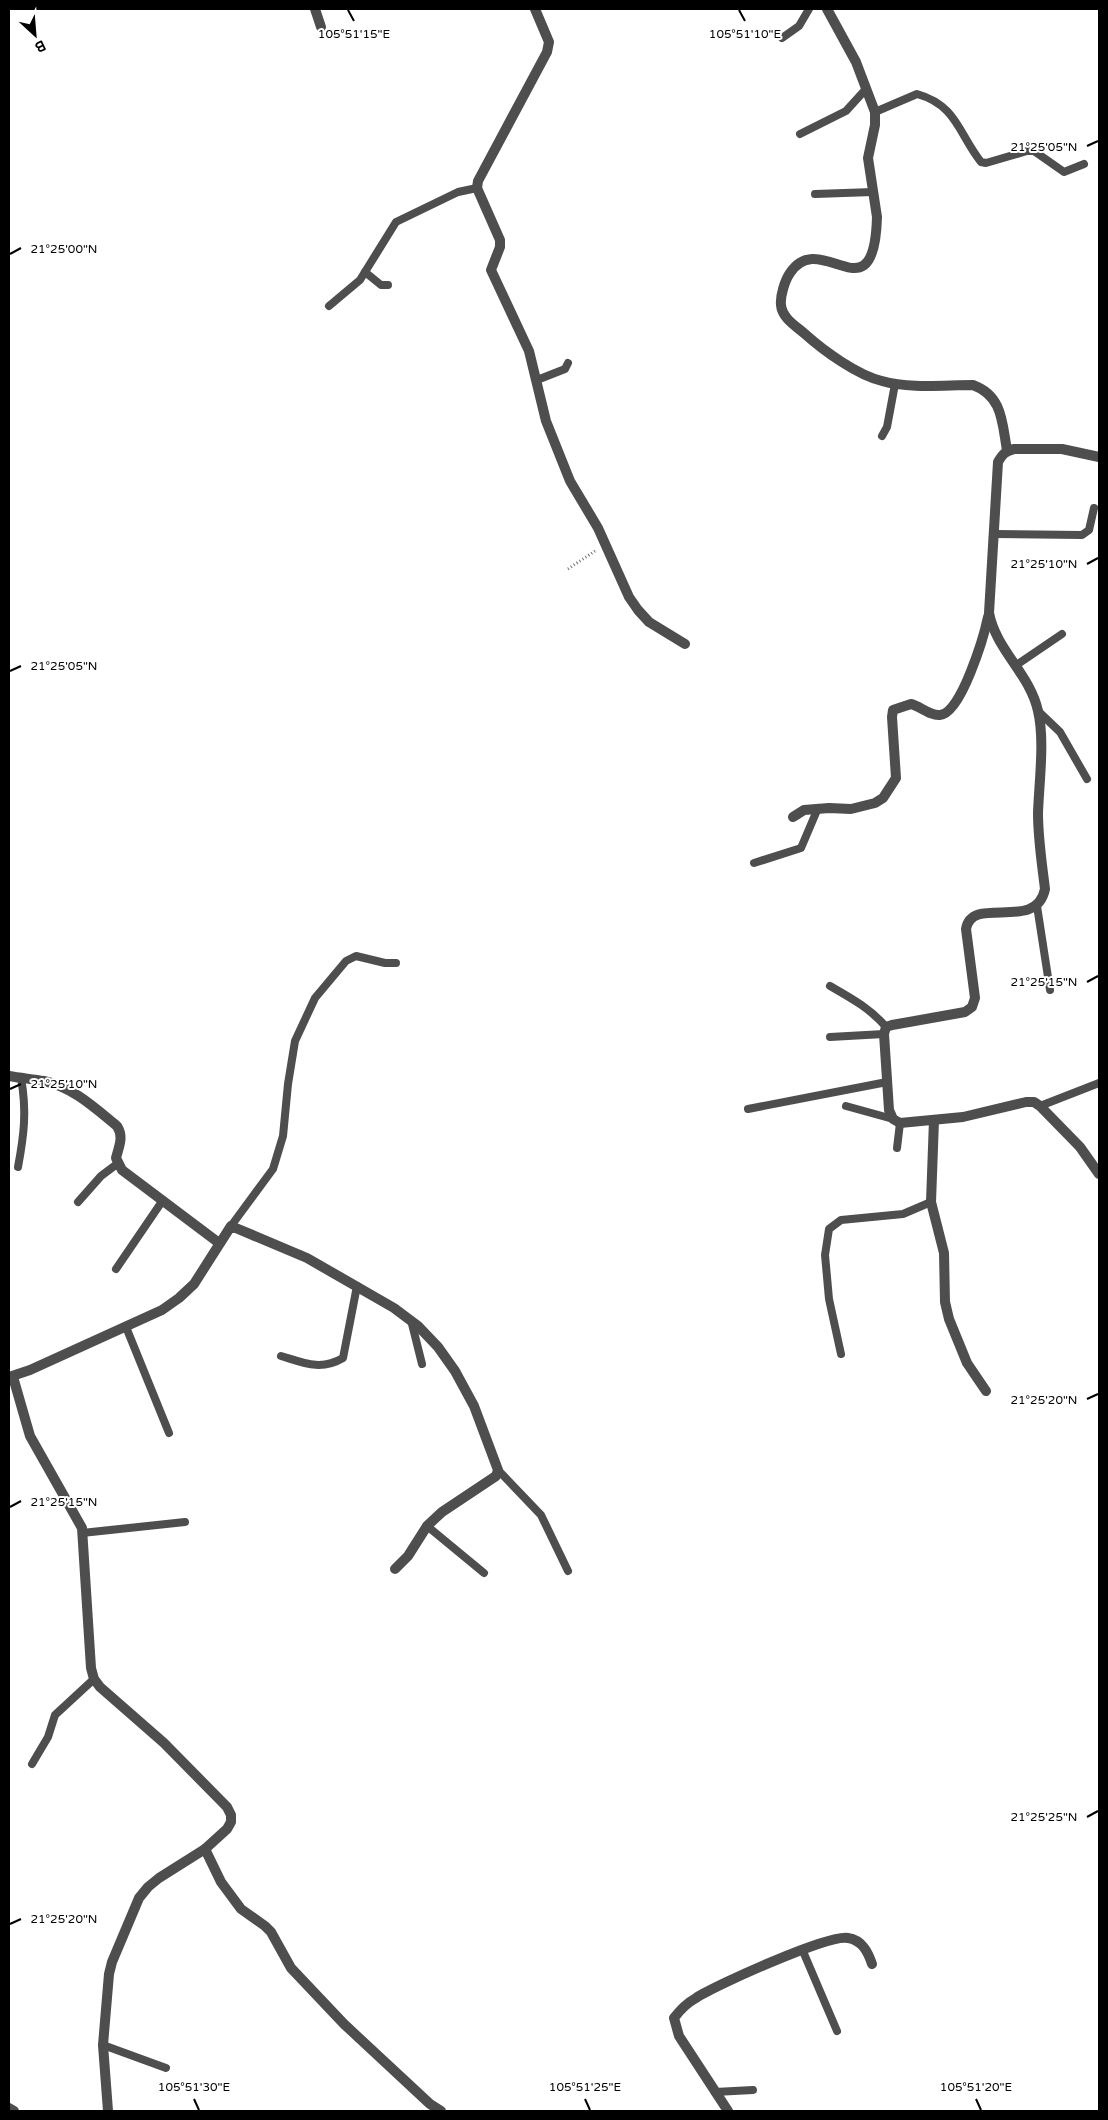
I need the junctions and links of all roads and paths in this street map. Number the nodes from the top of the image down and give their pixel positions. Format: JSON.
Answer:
{"nodes":[{"id":1,"x":315,"y":9,"type":"edge"},
{"id":2,"x":535,"y":9,"type":"edge"},
{"id":3,"x":809,"y":9,"type":"edge"},
{"id":4,"x":827,"y":9,"type":"edge"},
{"id":5,"x":321,"y":27,"type":"dead end"},
{"id":6,"x":782,"y":38,"type":"dead end"},
{"id":7,"x":866,"y":89,"type":"junction"},
{"id":8,"x":875,"y":112,"type":"junction"},
{"id":9,"x":800,"y":134,"type":"dead end"},
{"id":10,"x":1084,"y":164,"type":"dead end"},
{"id":11,"x":477,"y":188,"type":"junction"},
{"id":12,"x":873,"y":192,"type":"junction"},
{"id":13,"x":815,"y":194,"type":"dead end"},
{"id":14,"x":365,"y":272,"type":"junction"},
{"id":15,"x":388,"y":285,"type":"dead end"},
{"id":16,"x":329,"y":306,"type":"dead end"},
{"id":17,"x":568,"y":362,"type":"dead end"},
{"id":18,"x":536,"y":380,"type":"junction"},
{"id":19,"x":895,"y":384,"type":"junction"},
{"id":20,"x":882,"y":436,"type":"dead end"},
{"id":21,"x":1007,"y":450,"type":"junction"},
{"id":22,"x":1099,"y":457,"type":"edge"},
{"id":23,"x":1094,"y":508,"type":"dead end"},
{"id":24,"x":994,"y":534,"type":"junction"},
{"id":25,"x":606,"y":544,"type":"junction"},
{"id":26,"x":568,"y":570,"type":"dead end"},
{"id":27,"x":989,"y":613,"type":"junction"},
{"id":28,"x":1062,"y":634,"type":"dead end"},
{"id":29,"x":685,"y":644,"type":"dead end"},
{"id":30,"x":1015,"y":666,"type":"junction"},
{"id":31,"x":1038,"y":711,"type":"junction"},
{"id":32,"x":1087,"y":780,"type":"dead end"},
{"id":33,"x":818,"y":808,"type":"junction"},
{"id":34,"x":793,"y":817,"type":"dead end"},
{"id":35,"x":754,"y":863,"type":"dead end"},
{"id":36,"x":1037,"y":906,"type":"junction"},
{"id":37,"x":396,"y":963,"type":"dead end"},
{"id":38,"x":830,"y":986,"type":"dead end"},
{"id":39,"x":1050,"y":990,"type":"dead end"},
{"id":40,"x":885,"y":1030,"type":"junction"},
{"id":41,"x":830,"y":1037,"type":"dead end"},
{"id":42,"x":9,"y":1076,"type":"edge"},
{"id":43,"x":21,"y":1078,"type":"junction"},
{"id":44,"x":887,"y":1082,"type":"junction"},
{"id":45,"x":1099,"y":1083,"type":"edge"},
{"id":46,"x":846,"y":1106,"type":"dead end"},
{"id":47,"x":1040,"y":1106,"type":"junction"},
{"id":48,"x":748,"y":1109,"type":"dead end"},
{"id":49,"x":934,"y":1120,"type":"junction"},
{"id":50,"x":897,"y":1121,"type":"junction"},
{"id":51,"x":897,"y":1148,"type":"dead end"},
{"id":52,"x":117,"y":1164,"type":"junction"},
{"id":53,"x":18,"y":1167,"type":"dead end"},
{"id":54,"x":1099,"y":1174,"type":"edge"},
{"id":55,"x":163,"y":1200,"type":"junction"},
{"id":56,"x":78,"y":1202,"type":"dead end"},
{"id":57,"x":931,"y":1202,"type":"junction"},
{"id":58,"x":231,"y":1226,"type":"junction"},
{"id":59,"x":219,"y":1243,"type":"junction"},
{"id":60,"x":116,"y":1269,"type":"dead end"},
{"id":61,"x":357,"y":1286,"type":"junction"},
{"id":62,"x":411,"y":1320,"type":"junction"},
{"id":63,"x":126,"y":1327,"type":"junction"},
{"id":64,"x":841,"y":1354,"type":"dead end"},
{"id":65,"x":281,"y":1356,"type":"dead end"},
{"id":66,"x":422,"y":1364,"type":"dead end"},
{"id":67,"x":11,"y":1377,"type":"edge"},
{"id":68,"x":986,"y":1391,"type":"dead end"},
{"id":69,"x":169,"y":1433,"type":"dead end"},
{"id":70,"x":498,"y":1470,"type":"junction"},
{"id":71,"x":185,"y":1522,"type":"dead end"},
{"id":72,"x":427,"y":1526,"type":"junction"},
{"id":73,"x":82,"y":1532,"type":"junction"},
{"id":74,"x":395,"y":1568,"type":"dead end"},
{"id":75,"x":568,"y":1571,"type":"dead end"},
{"id":76,"x":484,"y":1573,"type":"dead end"},
{"id":77,"x":94,"y":1679,"type":"junction"},
{"id":78,"x":32,"y":1764,"type":"dead end"},
{"id":79,"x":204,"y":1849,"type":"junction"},
{"id":80,"x":802,"y":1949,"type":"junction"},
{"id":81,"x":872,"y":1964,"type":"dead end"},
{"id":82,"x":837,"y":2030,"type":"dead end"},
{"id":83,"x":102,"y":2045,"type":"junction"},
{"id":84,"x":166,"y":2068,"type":"dead end"},
{"id":85,"x":753,"y":2090,"type":"dead end"},
{"id":86,"x":715,"y":2092,"type":"junction"},
{"id":87,"x":9,"y":2108,"type":"edge"},
{"id":88,"x":14,"y":2111,"type":"edge"},
{"id":89,"x":108,"y":2111,"type":"edge"},
{"id":90,"x":441,"y":2111,"type":"edge"},
{"id":91,"x":728,"y":2111,"type":"edge"}],
"edges":[{"from":1,"to":5,"type":"street"},
{"from":2,"to":11,"type":"street"},
{"from":3,"to":6,"type":"lane"},
{"from":4,"to":7,"type":"street"},
{"from":7,"to":8,"type":"street"},
{"from":7,"to":9,"type":"lane"},
{"from":8,"to":10,"type":"lane"},
{"from":8,"to":12,"type":"street"},
{"from":11,"to":14,"type":"lane"},
{"from":11,"to":18,"type":"street"},
{"from":12,"to":13,"type":"lane"},
{"from":12,"to":19,"type":"street"},
{"from":14,"to":15,"type":"lane"},
{"from":14,"to":16,"type":"lane"},
{"from":17,"to":18,"type":"lane"},
{"from":18,"to":25,"type":"street"},
{"from":19,"to":20,"type":"lane"},
{"from":19,"to":21,"type":"street"},
{"from":21,"to":22,"type":"street"},
{"from":21,"to":24,"type":"street"},
{"from":23,"to":24,"type":"lane"},
{"from":24,"to":27,"type":"street"},
{"from":25,"to":26,"type":"path"},
{"from":25,"to":29,"type":"street"},
{"from":27,"to":30,"type":"street"},
{"from":27,"to":33,"type":"street"},
{"from":28,"to":30,"type":"lane"},
{"from":30,"to":31,"type":"street"},
{"from":31,"to":32,"type":"lane"},
{"from":31,"to":36,"type":"street"},
{"from":33,"to":34,"type":"street"},
{"from":33,"to":35,"type":"lane"},
{"from":36,"to":39,"type":"lane"},
{"from":36,"to":40,"type":"street"},
{"from":37,"to":58,"type":"lane"},
{"from":38,"to":40,"type":"lane"},
{"from":40,"to":41,"type":"lane"},
{"from":40,"to":44,"type":"street"},
{"from":42,"to":43,"type":"street"},
{"from":43,"to":52,"type":"street"},
{"from":43,"to":53,"type":"lane"},
{"from":44,"to":48,"type":"lane"},
{"from":44,"to":50,"type":"street"},
{"from":45,"to":47,"type":"lane"},
{"from":46,"to":50,"type":"lane"},
{"from":47,"to":49,"type":"street"},
{"from":47,"to":54,"type":"street"},
{"from":49,"to":50,"type":"street"},
{"from":49,"to":57,"type":"street"},
{"from":50,"to":51,"type":"lane"},
{"from":52,"to":55,"type":"street"},
{"from":52,"to":56,"type":"lane"},
{"from":55,"to":59,"type":"street"},
{"from":55,"to":60,"type":"lane"},
{"from":57,"to":64,"type":"lane"},
{"from":57,"to":68,"type":"street"},
{"from":58,"to":59,"type":"street"},
{"from":58,"to":61,"type":"street"},
{"from":59,"to":63,"type":"street"},
{"from":61,"to":62,"type":"street"},
{"from":61,"to":65,"type":"lane"},
{"from":62,"to":66,"type":"lane"},
{"from":62,"to":70,"type":"street"},
{"from":63,"to":67,"type":"street"},
{"from":63,"to":69,"type":"lane"},
{"from":67,"to":73,"type":"street"},
{"from":70,"to":72,"type":"street"},
{"from":70,"to":75,"type":"lane"},
{"from":71,"to":73,"type":"lane"},
{"from":72,"to":74,"type":"street"},
{"from":72,"to":76,"type":"lane"},
{"from":73,"to":77,"type":"street"},
{"from":77,"to":78,"type":"lane"},
{"from":77,"to":79,"type":"street"},
{"from":79,"to":83,"type":"street"},
{"from":79,"to":90,"type":"street"},
{"from":80,"to":81,"type":"street"},
{"from":80,"to":82,"type":"lane"},
{"from":80,"to":86,"type":"street"},
{"from":83,"to":84,"type":"lane"},
{"from":83,"to":89,"type":"street"},
{"from":85,"to":86,"type":"lane"},
{"from":86,"to":91,"type":"street"},
{"from":87,"to":88,"type":"street"}]}
